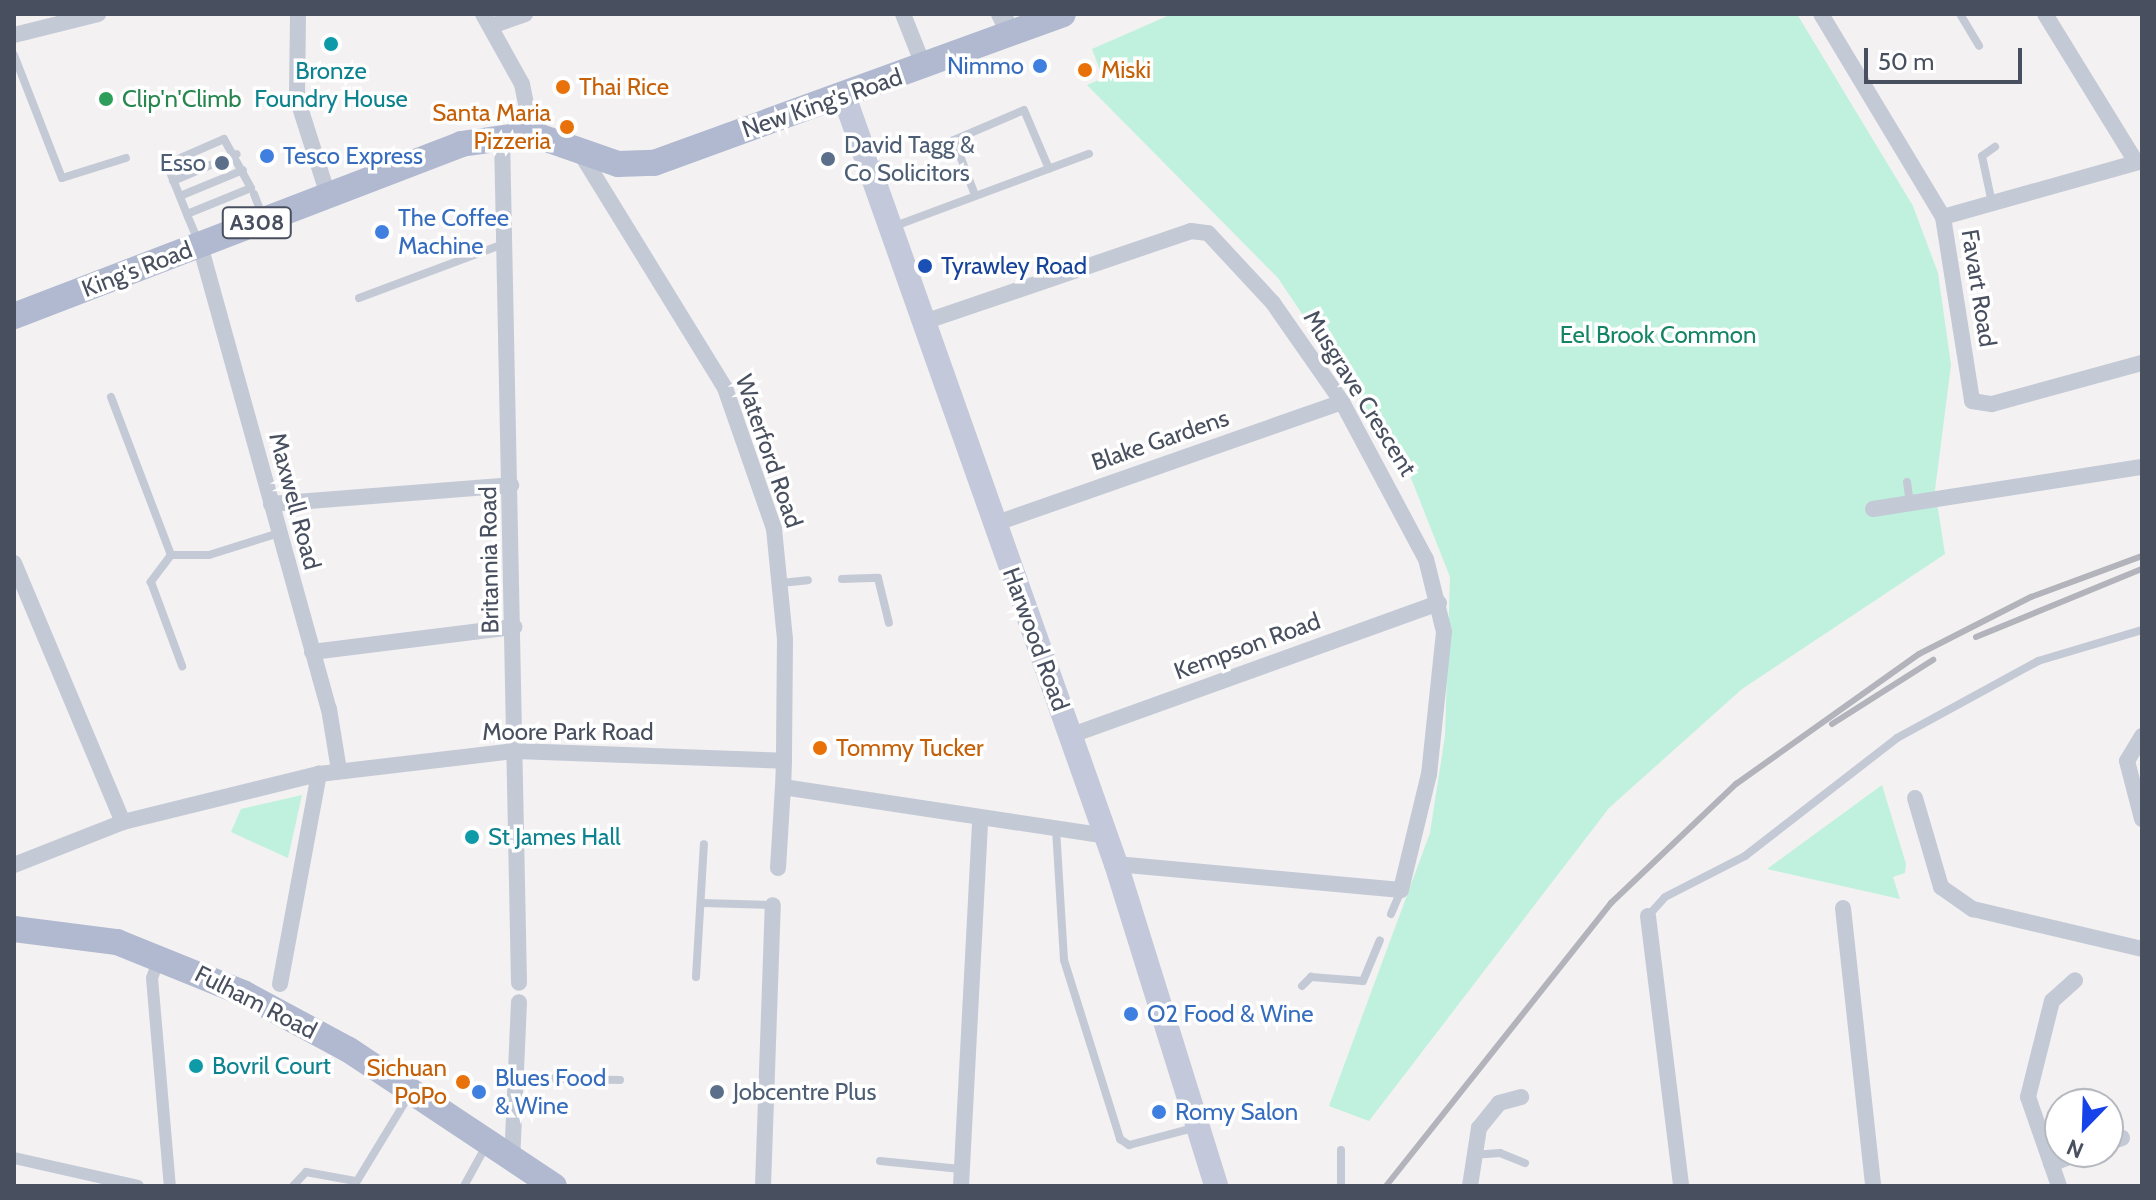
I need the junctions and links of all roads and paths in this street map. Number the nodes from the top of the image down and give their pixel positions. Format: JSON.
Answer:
{"nodes":[{"id":1,"x":98,"y":14,"type":"edge"},
{"id":2,"x":298,"y":14,"type":"edge"},
{"id":3,"x":525,"y":14,"type":"edge"},
{"id":4,"x":903,"y":14,"type":"edge"},
{"id":5,"x":1063,"y":14,"type":"edge"},
{"id":6,"x":1821,"y":14,"type":"edge"},
{"id":7,"x":1960,"y":14,"type":"edge"},
{"id":8,"x":2045,"y":14,"type":"edge"},
{"id":9,"x":487,"y":20,"type":"edge"},
{"id":10,"x":39,"y":21,"type":"edge"},
{"id":11,"x":1006,"y":24,"type":"edge"},
{"id":12,"x":14,"y":35,"type":"edge"},
{"id":13,"x":1979,"y":46,"type":"dead end"},
{"id":14,"x":14,"y":55,"type":"edge"},
{"id":15,"x":924,"y":67,"type":"junction"},
{"id":16,"x":844,"y":96,"type":"junction"},
{"id":17,"x":532,"y":134,"type":"junction"},
{"id":18,"x":502,"y":136,"type":"junction"},
{"id":19,"x":1995,"y":147,"type":"dead end"},
{"id":20,"x":578,"y":149,"type":"junction"},
{"id":21,"x":237,"y":154,"type":"junction"},
{"id":22,"x":1089,"y":154,"type":"dead end"},
{"id":23,"x":126,"y":158,"type":"dead end"},
{"id":24,"x":2139,"y":161,"type":"edge"},
{"id":25,"x":1049,"y":169,"type":"junction"},
{"id":26,"x":243,"y":170,"type":"junction"},
{"id":27,"x":173,"y":181,"type":"junction"},
{"id":28,"x":252,"y":191,"type":"junction"},
{"id":29,"x":328,"y":195,"type":"junction"},
{"id":30,"x":975,"y":195,"type":"junction"},
{"id":31,"x":180,"y":196,"type":"junction"},
{"id":32,"x":1992,"y":204,"type":"junction"},
{"id":33,"x":187,"y":214,"type":"junction"},
{"id":34,"x":1943,"y":217,"type":"junction"},
{"id":35,"x":264,"y":220,"type":"junction"},
{"id":36,"x":889,"y":228,"type":"junction"},
{"id":37,"x":507,"y":242,"type":"junction"},
{"id":38,"x":200,"y":245,"type":"junction"},
{"id":39,"x":359,"y":298,"type":"dead end"},
{"id":40,"x":14,"y":316,"type":"edge"},
{"id":41,"x":924,"y":322,"type":"junction"},
{"id":42,"x":2142,"y":363,"type":"edge"},
{"id":43,"x":111,"y":397,"type":"dead end"},
{"id":44,"x":1342,"y":402,"type":"junction"},
{"id":45,"x":2142,"y":467,"type":"edge"},
{"id":46,"x":1907,"y":482,"type":"dead end"},
{"id":47,"x":511,"y":485,"type":"junction"},
{"id":48,"x":271,"y":504,"type":"junction"},
{"id":49,"x":1910,"y":504,"type":"junction"},
{"id":50,"x":1873,"y":509,"type":"dead end"},
{"id":51,"x":994,"y":524,"type":"junction"},
{"id":52,"x":279,"y":533,"type":"junction"},
{"id":53,"x":171,"y":555,"type":"junction"},
{"id":54,"x":14,"y":563,"type":"edge"},
{"id":55,"x":842,"y":579,"type":"dead end"},
{"id":56,"x":808,"y":580,"type":"dead end"},
{"id":57,"x":781,"y":583,"type":"junction"},
{"id":58,"x":1439,"y":603,"type":"junction"},
{"id":59,"x":889,"y":623,"type":"dead end"},
{"id":60,"x":514,"y":627,"type":"junction"},
{"id":61,"x":2142,"y":630,"type":"edge"},
{"id":62,"x":312,"y":652,"type":"junction"},
{"id":63,"x":182,"y":666,"type":"dead end"},
{"id":64,"x":1072,"y":735,"type":"junction"},
{"id":65,"x":2142,"y":736,"type":"edge"},
{"id":66,"x":516,"y":751,"type":"junction"},
{"id":67,"x":784,"y":761,"type":"junction"},
{"id":68,"x":339,"y":770,"type":"junction"},
{"id":69,"x":319,"y":774,"type":"junction"},
{"id":70,"x":783,"y":787,"type":"junction"},
{"id":71,"x":1915,"y":798,"type":"dead end"},
{"id":72,"x":980,"y":818,"type":"junction"},
{"id":73,"x":2142,"y":819,"type":"edge"},
{"id":74,"x":123,"y":822,"type":"junction"},
{"id":75,"x":1056,"y":829,"type":"junction"},
{"id":76,"x":1106,"y":836,"type":"junction"},
{"id":77,"x":704,"y":844,"type":"dead end"},
{"id":78,"x":1116,"y":864,"type":"junction"},
{"id":79,"x":14,"y":865,"type":"edge"},
{"id":80,"x":778,"y":868,"type":"dead end"},
{"id":81,"x":1401,"y":890,"type":"junction"},
{"id":82,"x":702,"y":903,"type":"junction"},
{"id":83,"x":773,"y":905,"type":"joint"},
{"id":84,"x":1843,"y":908,"type":"dead end"},
{"id":85,"x":1391,"y":914,"type":"dead end"},
{"id":86,"x":1648,"y":916,"type":"joint"},
{"id":87,"x":14,"y":929,"type":"edge"},
{"id":88,"x":1380,"y":940,"type":"dead end"},
{"id":89,"x":2142,"y":949,"type":"edge"},
{"id":90,"x":160,"y":955,"type":"junction"},
{"id":91,"x":696,"y":977,"type":"dead end"},
{"id":92,"x":2075,"y":980,"type":"dead end"},
{"id":93,"x":519,"y":983,"type":"dead end"},
{"id":94,"x":280,"y":984,"type":"dead end"},
{"id":95,"x":1302,"y":986,"type":"dead end"},
{"id":96,"x":519,"y":1002,"type":"dead end"},
{"id":97,"x":516,"y":1078,"type":"junction"},
{"id":98,"x":620,"y":1080,"type":"dead end"},
{"id":99,"x":410,"y":1094,"type":"junction"},
{"id":100,"x":1521,"y":1097,"type":"dead end"},
{"id":101,"x":1198,"y":1127,"type":"junction"},
{"id":102,"x":2044,"y":1144,"type":"edge"},
{"id":103,"x":486,"y":1146,"type":"junction"},
{"id":104,"x":1341,"y":1150,"type":"dead end"},
{"id":105,"x":1472,"y":1155,"type":"junction"},
{"id":106,"x":14,"y":1158,"type":"edge"},
{"id":107,"x":880,"y":1161,"type":"dead end"},
{"id":108,"x":1525,"y":1163,"type":"dead end"},
{"id":109,"x":521,"y":1173,"type":"edge"},
{"id":110,"x":962,"y":1177,"type":"edge"},
{"id":111,"x":355,"y":1184,"type":"edge"},
{"id":112,"x":138,"y":1186,"type":"edge"},
{"id":113,"x":170,"y":1186,"type":"edge"},
{"id":114,"x":293,"y":1186,"type":"edge"},
{"id":115,"x":464,"y":1186,"type":"edge"},
{"id":116,"x":554,"y":1186,"type":"edge"},
{"id":117,"x":763,"y":1186,"type":"edge"},
{"id":118,"x":1216,"y":1186,"type":"edge"},
{"id":119,"x":1341,"y":1186,"type":"edge"},
{"id":120,"x":1470,"y":1186,"type":"edge"},
{"id":121,"x":1681,"y":1186,"type":"edge"},
{"id":122,"x":1873,"y":1186,"type":"edge"}],
"edges":[{"from":1,"to":10,"type":"street"},
{"from":2,"to":29,"type":"street"},
{"from":3,"to":9,"type":"street"},
{"from":4,"to":15,"type":"street"},
{"from":5,"to":11,"type":"main road","name":"New King's Road","number":"A308"},
{"from":6,"to":34,"type":"street","name":"Favart Road"},
{"from":7,"to":13,"type":"lane"},
{"from":8,"to":24,"type":"street"},
{"from":9,"to":17,"type":"street"},
{"from":10,"to":12,"type":"street"},
{"from":11,"to":15,"type":"main road","name":"New King's Road","number":"A308"},
{"from":14,"to":23,"type":"lane"},
{"from":15,"to":16,"type":"main road","name":"New King's Road","number":"A308"},
{"from":16,"to":20,"type":"main road","name":"New King's Road","number":"A308"},
{"from":16,"to":36,"type":"main road","name":"Harwood Road"},
{"from":17,"to":18,"type":"main road","name":"King's Road","number":"A308"},
{"from":17,"to":20,"type":"main road","name":"King's Road","number":"A308"},
{"from":18,"to":29,"type":"main road","name":"King's Road","number":"A308"},
{"from":18,"to":37,"type":"street","name":"Britannia Road"},
{"from":19,"to":32,"type":"lane"},
{"from":20,"to":57,"type":"street","name":"Waterford Road"},
{"from":21,"to":26,"type":"lane"},
{"from":21,"to":27,"type":"lane"},
{"from":21,"to":27,"type":"lane"},
{"from":22,"to":25,"type":"lane"},
{"from":24,"to":32,"type":"street"},
{"from":25,"to":30,"type":"lane"},
{"from":25,"to":30,"type":"lane"},
{"from":26,"to":28,"type":"lane"},
{"from":26,"to":31,"type":"lane"},
{"from":27,"to":31,"type":"lane"},
{"from":28,"to":33,"type":"lane"},
{"from":28,"to":35,"type":"lane"},
{"from":29,"to":35,"type":"main road","name":"King's Road","number":"A308"},
{"from":30,"to":36,"type":"lane"},
{"from":31,"to":33,"type":"lane"},
{"from":32,"to":34,"type":"street"},
{"from":33,"to":38,"type":"lane"},
{"from":34,"to":42,"type":"street","name":"Favart Road"},
{"from":35,"to":38,"type":"main road","name":"King's Road","number":"A308"},
{"from":36,"to":41,"type":"main road","name":"Harwood Road"},
{"from":37,"to":39,"type":"lane"},
{"from":37,"to":47,"type":"street","name":"Britannia Road"},
{"from":38,"to":40,"type":"main road","name":"King's Road","number":"A308"},
{"from":38,"to":48,"type":"street","name":"Maxwell Road"},
{"from":41,"to":44,"type":"street","name":"Musgrave Crescent"},
{"from":41,"to":51,"type":"main road","name":"Harwood Road"},
{"from":43,"to":53,"type":"lane"},
{"from":44,"to":51,"type":"street","name":"Blake Gardens"},
{"from":44,"to":58,"type":"street","name":"Musgrave Crescent"},
{"from":45,"to":49,"type":"street"},
{"from":46,"to":49,"type":"lane"},
{"from":47,"to":48,"type":"street"},
{"from":47,"to":60,"type":"street","name":"Britannia Road"},
{"from":48,"to":52,"type":"street","name":"Maxwell Road"},
{"from":49,"to":50,"type":"street"},
{"from":51,"to":64,"type":"main road","name":"Harwood Road"},
{"from":52,"to":53,"type":"lane"},
{"from":52,"to":62,"type":"street","name":"Maxwell Road"},
{"from":53,"to":63,"type":"lane"},
{"from":54,"to":74,"type":"street"},
{"from":55,"to":59,"type":"lane"},
{"from":56,"to":57,"type":"lane"},
{"from":57,"to":67,"type":"street","name":"Waterford Road"},
{"from":58,"to":64,"type":"street","name":"Kempson Road"},
{"from":58,"to":81,"type":"street","name":"Musgrave Crescent"},
{"from":60,"to":62,"type":"street"},
{"from":60,"to":66,"type":"street","name":"Britannia Road"},
{"from":61,"to":86,"type":"lane"},
{"from":62,"to":68,"type":"street","name":"Maxwell Road"},
{"from":64,"to":76,"type":"main road","name":"Harwood Road"},
{"from":65,"to":73,"type":"street"},
{"from":66,"to":67,"type":"street","name":"Moore Park Road"},
{"from":66,"to":68,"type":"street","name":"Moore Park Road"},
{"from":66,"to":93,"type":"street","name":"Britannia Road"},
{"from":67,"to":70,"type":"street"},
{"from":68,"to":69,"type":"street","name":"Moore Park Road"},
{"from":69,"to":74,"type":"street","name":"Moore Park Road"},
{"from":69,"to":94,"type":"street"},
{"from":70,"to":72,"type":"street"},
{"from":70,"to":80,"type":"street"},
{"from":71,"to":89,"type":"street"},
{"from":72,"to":75,"type":"street"},
{"from":72,"to":110,"type":"street"},
{"from":74,"to":79,"type":"street","name":"Moore Park Road"},
{"from":75,"to":76,"type":"street"},
{"from":75,"to":101,"type":"lane"},
{"from":76,"to":78,"type":"main road","name":"Harwood Road"},
{"from":77,"to":82,"type":"lane"},
{"from":78,"to":81,"type":"street"},
{"from":78,"to":101,"type":"main road","name":"Harwood Road"},
{"from":81,"to":85,"type":"lane"},
{"from":82,"to":83,"type":"lane"},
{"from":82,"to":91,"type":"lane"},
{"from":83,"to":117,"type":"street"},
{"from":84,"to":122,"type":"street"},
{"from":86,"to":121,"type":"street"},
{"from":87,"to":90,"type":"main road","name":"Fulham Road"},
{"from":88,"to":95,"type":"lane"},
{"from":90,"to":99,"type":"main road","name":"Fulham Road"},
{"from":90,"to":113,"type":"street"},
{"from":92,"to":102,"type":"street"},
{"from":96,"to":97,"type":"street"},
{"from":97,"to":98,"type":"lane"},
{"from":97,"to":109,"type":"street"},
{"from":99,"to":103,"type":"main road","name":"Fulham Road"},
{"from":99,"to":111,"type":"lane"},
{"from":100,"to":105,"type":"street"},
{"from":101,"to":118,"type":"main road","name":"Harwood Road"},
{"from":103,"to":109,"type":"main road","name":"Fulham Road"},
{"from":103,"to":115,"type":"lane"},
{"from":104,"to":119,"type":"lane"},
{"from":105,"to":108,"type":"lane"},
{"from":105,"to":120,"type":"street"},
{"from":106,"to":112,"type":"street"},
{"from":107,"to":110,"type":"lane"},
{"from":109,"to":116,"type":"main road","name":"Fulham Road"},
{"from":111,"to":114,"type":"lane"}]}
